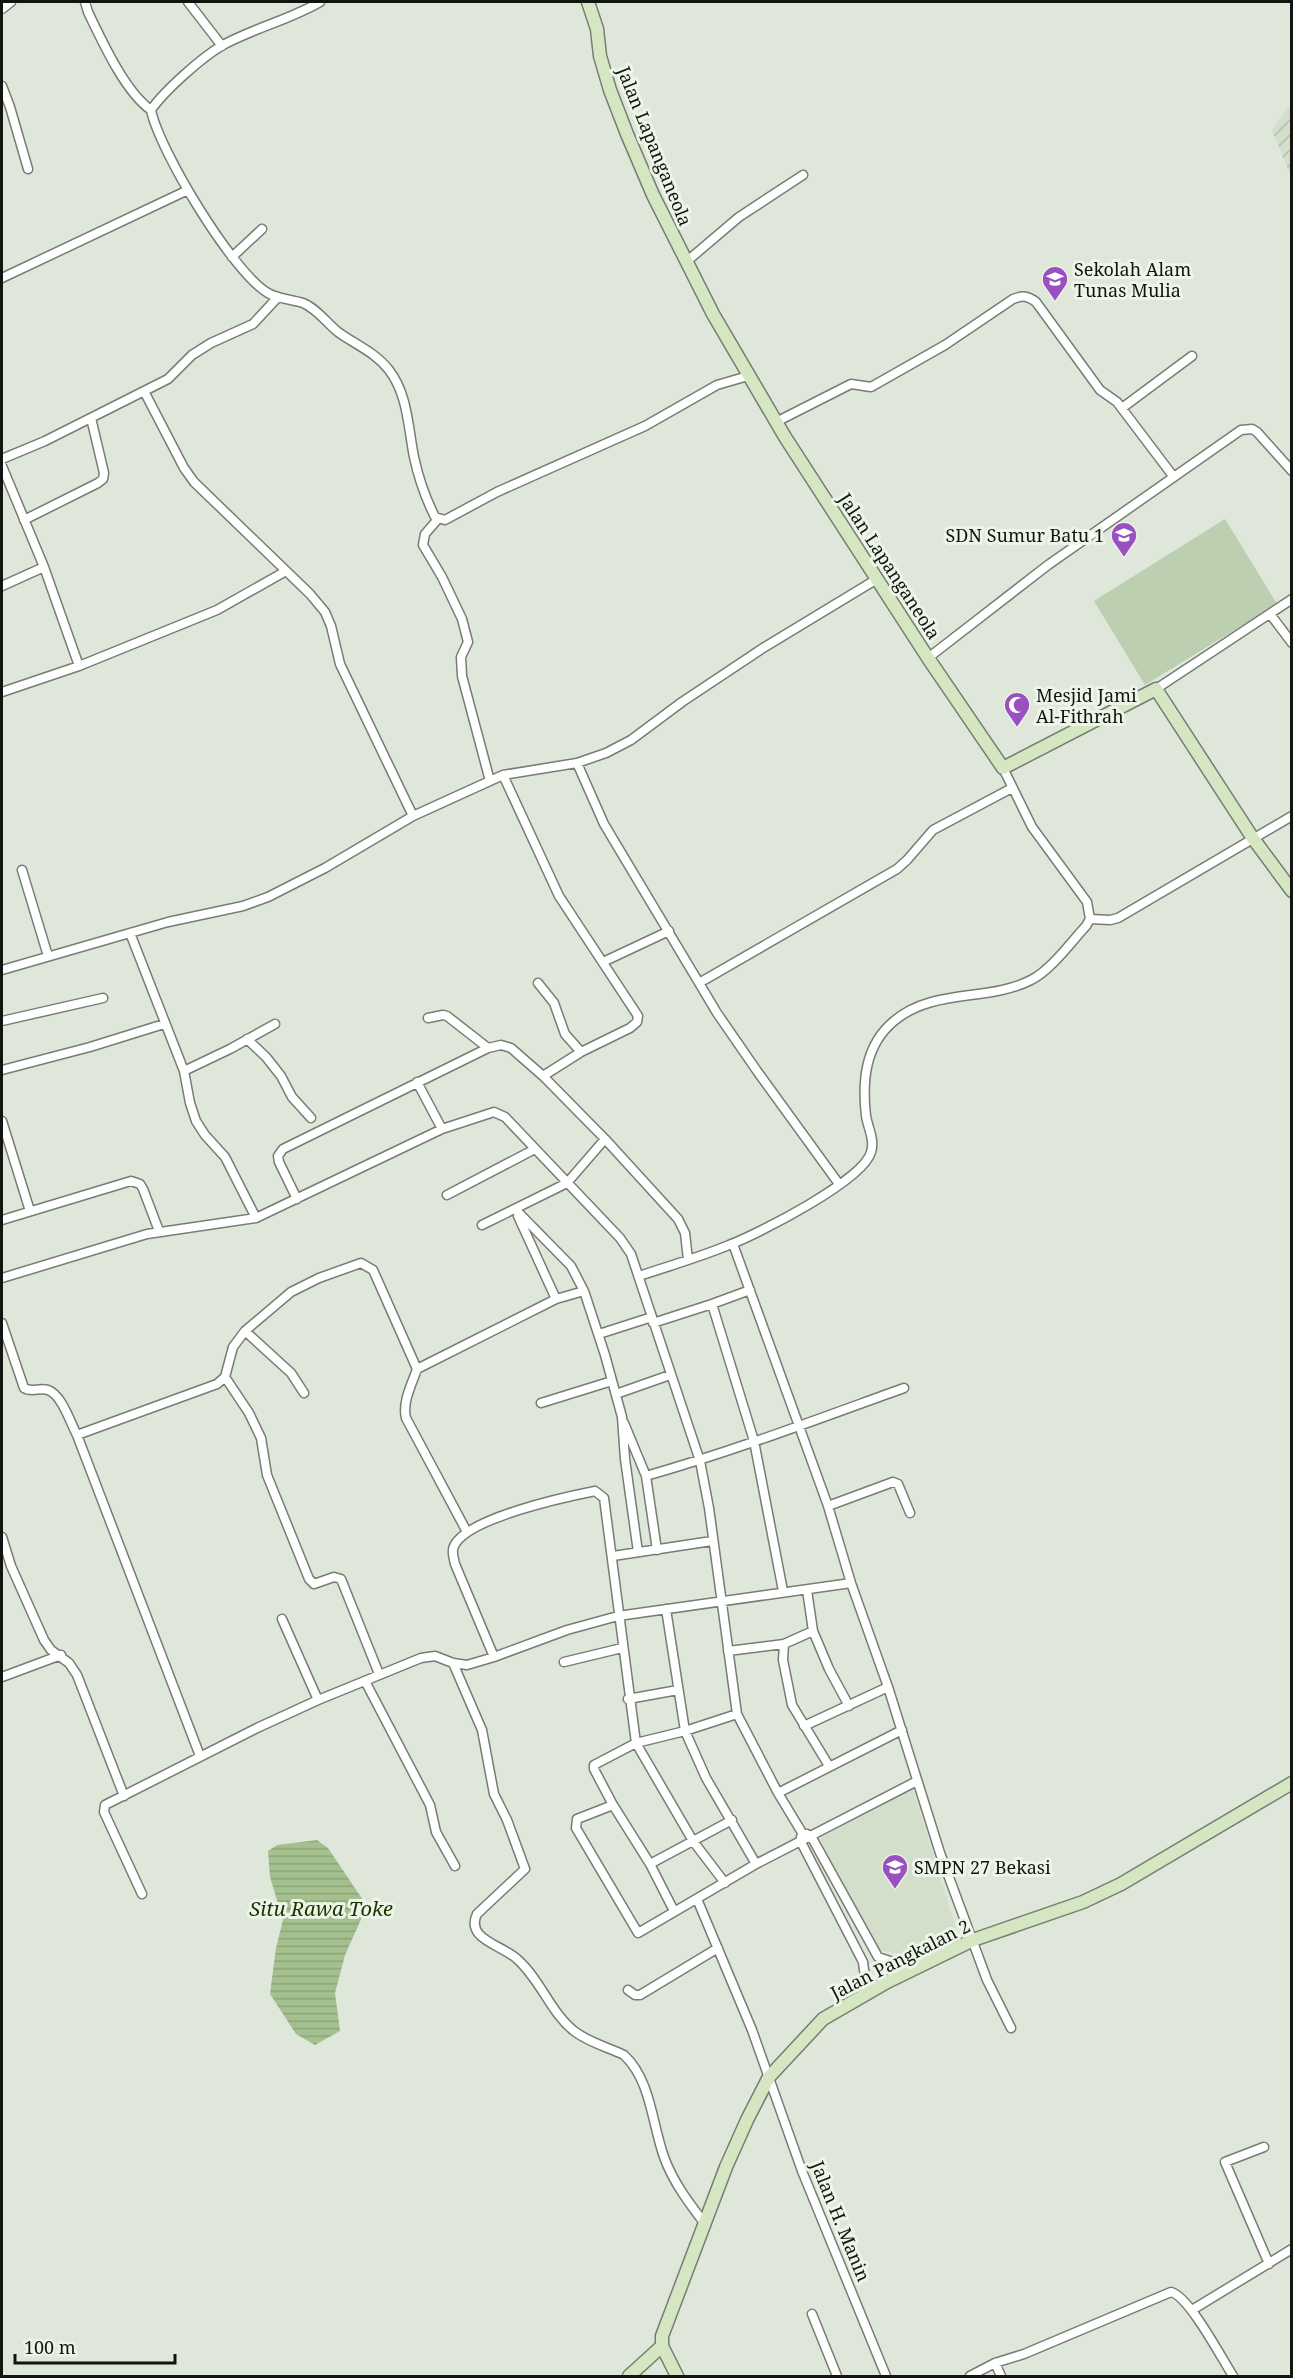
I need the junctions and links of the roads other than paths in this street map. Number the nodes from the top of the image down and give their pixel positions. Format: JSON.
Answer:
{"nodes":[{"id":1,"x":11,"y":2,"type":"edge"},
{"id":2,"x":85,"y":2,"type":"edge"},
{"id":3,"x":188,"y":2,"type":"edge"},
{"id":4,"x":320,"y":2,"type":"edge"},
{"id":5,"x":588,"y":2,"type":"edge"},
{"id":6,"x":2,"y":9,"type":"edge"},
{"id":7,"x":222,"y":46,"type":"junction"},
{"id":8,"x":2,"y":86,"type":"edge"},
{"id":9,"x":151,"y":110,"type":"junction"},
{"id":10,"x":28,"y":169,"type":"dead end"},
{"id":11,"x":803,"y":175,"type":"dead end"},
{"id":12,"x":188,"y":190,"type":"junction"},
{"id":13,"x":262,"y":230,"type":"dead end"},
{"id":14,"x":231,"y":257,"type":"junction"},
{"id":15,"x":686,"y":262,"type":"junction"},
{"id":16,"x":2,"y":278,"type":"edge"},
{"id":17,"x":278,"y":297,"type":"junction"},
{"id":18,"x":1192,"y":356,"type":"dead end"},
{"id":19,"x":748,"y":376,"type":"junction"},
{"id":20,"x":145,"y":393,"type":"junction"},
{"id":21,"x":1122,"y":408,"type":"junction"},
{"id":22,"x":91,"y":418,"type":"junction"},
{"id":23,"x":776,"y":422,"type":"junction"},
{"id":24,"x":2,"y":459,"type":"edge"},
{"id":25,"x":2,"y":466,"type":"edge"},
{"id":26,"x":1292,"y":471,"type":"edge"},
{"id":27,"x":1173,"y":476,"type":"junction"},
{"id":28,"x":438,"y":519,"type":"junction"},
{"id":29,"x":24,"y":520,"type":"junction"},
{"id":30,"x":44,"y":567,"type":"junction"},
{"id":31,"x":286,"y":571,"type":"junction"},
{"id":32,"x":877,"y":579,"type":"junction"},
{"id":33,"x":2,"y":586,"type":"edge"},
{"id":34,"x":1292,"y":599,"type":"edge"},
{"id":35,"x":1270,"y":614,"type":"junction"},
{"id":36,"x":1292,"y":643,"type":"edge"},
{"id":37,"x":928,"y":658,"type":"junction"},
{"id":38,"x":80,"y":666,"type":"junction"},
{"id":39,"x":1156,"y":689,"type":"junction"},
{"id":40,"x":2,"y":692,"type":"edge"},
{"id":41,"x":577,"y":763,"type":"junction"},
{"id":42,"x":1003,"y":768,"type":"junction"},
{"id":43,"x":503,"y":775,"type":"junction"},
{"id":44,"x":490,"y":781,"type":"junction"},
{"id":45,"x":1012,"y":788,"type":"junction"},
{"id":46,"x":413,"y":816,"type":"junction"},
{"id":47,"x":1292,"y":816,"type":"edge"},
{"id":48,"x":1252,"y":837,"type":"junction"},
{"id":49,"x":22,"y":870,"type":"dead end"},
{"id":50,"x":1292,"y":891,"type":"edge"},
{"id":51,"x":1090,"y":919,"type":"junction"},
{"id":52,"x":669,"y":931,"type":"junction"},
{"id":53,"x":130,"y":933,"type":"junction"},
{"id":54,"x":48,"y":956,"type":"junction"},
{"id":55,"x":603,"y":962,"type":"junction"},
{"id":56,"x":2,"y":970,"type":"edge"},
{"id":57,"x":538,"y":983,"type":"dead end"},
{"id":58,"x":699,"y":983,"type":"junction"},
{"id":59,"x":103,"y":998,"type":"dead end"},
{"id":60,"x":428,"y":1018,"type":"dead end"},
{"id":61,"x":2,"y":1021,"type":"edge"},
{"id":62,"x":164,"y":1024,"type":"junction"},
{"id":63,"x":275,"y":1024,"type":"dead end"},
{"id":64,"x":247,"y":1040,"type":"junction"},
{"id":65,"x":488,"y":1048,"type":"junction"},
{"id":66,"x":580,"y":1052,"type":"junction"},
{"id":67,"x":2,"y":1070,"type":"edge"},
{"id":68,"x":184,"y":1071,"type":"junction"},
{"id":69,"x":543,"y":1076,"type":"junction"},
{"id":70,"x":417,"y":1082,"type":"junction"},
{"id":71,"x":310,"y":1118,"type":"dead end"},
{"id":72,"x":2,"y":1121,"type":"edge"},
{"id":73,"x":442,"y":1129,"type":"junction"},
{"id":74,"x":605,"y":1139,"type":"junction"},
{"id":75,"x":535,"y":1149,"type":"junction"},
{"id":76,"x":567,"y":1183,"type":"junction"},
{"id":77,"x":839,"y":1184,"type":"junction"},
{"id":78,"x":447,"y":1195,"type":"dead end"},
{"id":79,"x":297,"y":1199,"type":"junction"},
{"id":80,"x":516,"y":1210,"type":"junction"},
{"id":81,"x":30,"y":1211,"type":"junction"},
{"id":82,"x":256,"y":1218,"type":"junction"},
{"id":83,"x":2,"y":1220,"type":"edge"},
{"id":84,"x":482,"y":1225,"type":"dead end"},
{"id":85,"x":159,"y":1231,"type":"junction"},
{"id":86,"x":733,"y":1244,"type":"junction"},
{"id":87,"x":688,"y":1260,"type":"junction"},
{"id":88,"x":639,"y":1276,"type":"junction"},
{"id":89,"x":2,"y":1278,"type":"edge"},
{"id":90,"x":750,"y":1290,"type":"junction"},
{"id":91,"x":584,"y":1291,"type":"junction"},
{"id":92,"x":556,"y":1299,"type":"junction"},
{"id":93,"x":712,"y":1304,"type":"junction"},
{"id":94,"x":653,"y":1320,"type":"junction"},
{"id":95,"x":2,"y":1323,"type":"edge"},
{"id":96,"x":245,"y":1331,"type":"junction"},
{"id":97,"x":599,"y":1334,"type":"junction"},
{"id":98,"x":417,"y":1369,"type":"junction"},
{"id":99,"x":670,"y":1375,"type":"junction"},
{"id":100,"x":225,"y":1377,"type":"junction"},
{"id":101,"x":612,"y":1381,"type":"junction"},
{"id":102,"x":904,"y":1388,"type":"dead end"},
{"id":103,"x":304,"y":1393,"type":"dead end"},
{"id":104,"x":616,"y":1394,"type":"junction"},
{"id":105,"x":541,"y":1403,"type":"dead end"},
{"id":106,"x":622,"y":1418,"type":"junction"},
{"id":107,"x":800,"y":1427,"type":"junction"},
{"id":108,"x":77,"y":1435,"type":"junction"},
{"id":109,"x":754,"y":1441,"type":"junction"},
{"id":110,"x":700,"y":1461,"type":"junction"},
{"id":111,"x":646,"y":1476,"type":"junction"},
{"id":112,"x":828,"y":1506,"type":"junction"},
{"id":113,"x":910,"y":1514,"type":"dead end"},
{"id":114,"x":467,"y":1532,"type":"junction"},
{"id":115,"x":2,"y":1537,"type":"edge"},
{"id":116,"x":712,"y":1541,"type":"junction"},
{"id":117,"x":657,"y":1550,"type":"junction"},
{"id":118,"x":638,"y":1552,"type":"junction"},
{"id":119,"x":613,"y":1556,"type":"junction"},
{"id":120,"x":851,"y":1583,"type":"junction"},
{"id":121,"x":807,"y":1590,"type":"junction"},
{"id":122,"x":783,"y":1591,"type":"junction"},
{"id":123,"x":721,"y":1600,"type":"junction"},
{"id":124,"x":666,"y":1609,"type":"junction"},
{"id":125,"x":618,"y":1616,"type":"junction"},
{"id":126,"x":282,"y":1619,"type":"dead end"},
{"id":127,"x":813,"y":1631,"type":"junction"},
{"id":128,"x":784,"y":1644,"type":"junction"},
{"id":129,"x":622,"y":1648,"type":"junction"},
{"id":130,"x":728,"y":1651,"type":"junction"},
{"id":131,"x":61,"y":1655,"type":"junction"},
{"id":132,"x":494,"y":1658,"type":"junction"},
{"id":133,"x":564,"y":1662,"type":"dead end"},
{"id":134,"x":453,"y":1663,"type":"junction"},
{"id":135,"x":379,"y":1674,"type":"junction"},
{"id":136,"x":2,"y":1677,"type":"edge"},
{"id":137,"x":365,"y":1681,"type":"junction"},
{"id":138,"x":888,"y":1687,"type":"junction"},
{"id":139,"x":678,"y":1690,"type":"junction"},
{"id":140,"x":628,"y":1699,"type":"junction"},
{"id":141,"x":318,"y":1700,"type":"junction"},
{"id":142,"x":849,"y":1706,"type":"junction"},
{"id":143,"x":737,"y":1714,"type":"junction"},
{"id":144,"x":804,"y":1726,"type":"junction"},
{"id":145,"x":902,"y":1730,"type":"junction"},
{"id":146,"x":685,"y":1731,"type":"junction"},
{"id":147,"x":636,"y":1743,"type":"junction"},
{"id":148,"x":200,"y":1756,"type":"junction"},
{"id":149,"x":829,"y":1766,"type":"junction"},
{"id":150,"x":917,"y":1781,"type":"junction"},
{"id":151,"x":1292,"y":1783,"type":"edge"},
{"id":152,"x":778,"y":1793,"type":"junction"},
{"id":153,"x":124,"y":1796,"type":"junction"},
{"id":154,"x":613,"y":1805,"type":"junction"},
{"id":155,"x":732,"y":1820,"type":"junction"},
{"id":156,"x":801,"y":1831,"type":"junction"},
{"id":157,"x":811,"y":1836,"type":"junction"},
{"id":158,"x":693,"y":1841,"type":"junction"},
{"id":159,"x":801,"y":1842,"type":"junction"},
{"id":160,"x":650,"y":1864,"type":"junction"},
{"id":161,"x":756,"y":1864,"type":"junction"},
{"id":162,"x":455,"y":1866,"type":"dead end"},
{"id":163,"x":725,"y":1883,"type":"junction"},
{"id":164,"x":142,"y":1894,"type":"dead end"},
{"id":165,"x":697,"y":1899,"type":"junction"},
{"id":166,"x":674,"y":1911,"type":"junction"},
{"id":167,"x":973,"y":1940,"type":"junction"},
{"id":168,"x":718,"y":1948,"type":"junction"},
{"id":169,"x":876,"y":1954,"type":"junction"},
{"id":170,"x":863,"y":1962,"type":"junction"},
{"id":171,"x":920,"y":1967,"type":"junction"},
{"id":172,"x":628,"y":1990,"type":"dead end"},
{"id":173,"x":867,"y":1993,"type":"junction"},
{"id":174,"x":1011,"y":2028,"type":"dead end"},
{"id":175,"x":769,"y":2077,"type":"junction"},
{"id":176,"x":1264,"y":2146,"type":"dead end"},
{"id":177,"x":705,"y":2224,"type":"junction"},
{"id":178,"x":1292,"y":2249,"type":"edge"},
{"id":179,"x":1269,"y":2264,"type":"junction"},
{"id":180,"x":1192,"y":2310,"type":"junction"},
{"id":181,"x":812,"y":2314,"type":"dead end"},
{"id":182,"x":662,"y":2346,"type":"junction"},
{"id":183,"x":995,"y":2363,"type":"junction"},
{"id":184,"x":629,"y":2376,"type":"edge"},
{"id":185,"x":677,"y":2376,"type":"edge"},
{"id":186,"x":837,"y":2376,"type":"edge"},
{"id":187,"x":886,"y":2376,"type":"edge"},
{"id":188,"x":969,"y":2376,"type":"edge"},
{"id":189,"x":1001,"y":2376,"type":"edge"},
{"id":190,"x":1233,"y":2376,"type":"edge"}],
"edges":[{"from":1,"to":6,"type":"street"},
{"from":2,"to":9,"type":"street"},
{"from":3,"to":7,"type":"street"},
{"from":4,"to":7,"type":"street"},
{"from":5,"to":15,"type":"street","name":"Jalan Lapanganeola"},
{"from":7,"to":9,"type":"street"},
{"from":8,"to":10,"type":"street"},
{"from":9,"to":12,"type":"street"},
{"from":11,"to":15,"type":"street"},
{"from":12,"to":14,"type":"street"},
{"from":12,"to":16,"type":"street"},
{"from":13,"to":14,"type":"street"},
{"from":14,"to":17,"type":"street"},
{"from":15,"to":19,"type":"street","name":"Jalan Lapanganeola"},
{"from":17,"to":20,"type":"street"},
{"from":17,"to":28,"type":"street"},
{"from":18,"to":21,"type":"street"},
{"from":19,"to":23,"type":"street","name":"Jalan Lapanganeola"},
{"from":19,"to":28,"type":"street"},
{"from":20,"to":22,"type":"street"},
{"from":20,"to":31,"type":"street"},
{"from":21,"to":23,"type":"street"},
{"from":21,"to":27,"type":"street"},
{"from":22,"to":24,"type":"street"},
{"from":22,"to":29,"type":"street"},
{"from":23,"to":32,"type":"street","name":"Jalan Lapanganeola"},
{"from":25,"to":29,"type":"street"},
{"from":26,"to":27,"type":"street"},
{"from":27,"to":37,"type":"street"},
{"from":28,"to":44,"type":"street"},
{"from":29,"to":30,"type":"street"},
{"from":30,"to":33,"type":"street"},
{"from":30,"to":38,"type":"street"},
{"from":31,"to":38,"type":"street"},
{"from":31,"to":46,"type":"street"},
{"from":32,"to":37,"type":"street","name":"Jalan Lapanganeola"},
{"from":32,"to":41,"type":"street"},
{"from":34,"to":35,"type":"street"},
{"from":35,"to":36,"type":"street"},
{"from":35,"to":39,"type":"street"},
{"from":37,"to":42,"type":"street","name":"Jalan Lapanganeola"},
{"from":38,"to":40,"type":"street"},
{"from":39,"to":42,"type":"street"},
{"from":39,"to":48,"type":"street"},
{"from":41,"to":43,"type":"street"},
{"from":41,"to":52,"type":"street"},
{"from":42,"to":45,"type":"street"},
{"from":43,"to":44,"type":"street"},
{"from":43,"to":55,"type":"street"},
{"from":44,"to":46,"type":"street"},
{"from":45,"to":51,"type":"street"},
{"from":45,"to":58,"type":"street"},
{"from":46,"to":53,"type":"street"},
{"from":47,"to":48,"type":"street"},
{"from":48,"to":50,"type":"street"},
{"from":48,"to":51,"type":"street"},
{"from":49,"to":54,"type":"street"},
{"from":51,"to":77,"type":"street"},
{"from":52,"to":55,"type":"street"},
{"from":52,"to":58,"type":"street"},
{"from":53,"to":54,"type":"street"},
{"from":53,"to":62,"type":"street"},
{"from":54,"to":56,"type":"street"},
{"from":55,"to":66,"type":"street"},
{"from":57,"to":66,"type":"street"},
{"from":58,"to":77,"type":"street"},
{"from":59,"to":61,"type":"street"},
{"from":60,"to":65,"type":"street"},
{"from":62,"to":67,"type":"street"},
{"from":62,"to":68,"type":"street"},
{"from":63,"to":64,"type":"street"},
{"from":64,"to":68,"type":"street"},
{"from":64,"to":71,"type":"street"},
{"from":65,"to":69,"type":"street"},
{"from":65,"to":70,"type":"street"},
{"from":66,"to":69,"type":"street"},
{"from":68,"to":82,"type":"street"},
{"from":69,"to":74,"type":"street"},
{"from":70,"to":73,"type":"street"},
{"from":70,"to":79,"type":"street"},
{"from":72,"to":81,"type":"street"},
{"from":73,"to":75,"type":"street"},
{"from":73,"to":79,"type":"street"},
{"from":74,"to":76,"type":"street"},
{"from":74,"to":87,"type":"street"},
{"from":75,"to":76,"type":"street"},
{"from":75,"to":78,"type":"street"},
{"from":76,"to":80,"type":"street"},
{"from":76,"to":88,"type":"street"},
{"from":77,"to":86,"type":"street"},
{"from":79,"to":82,"type":"street"},
{"from":80,"to":84,"type":"street"},
{"from":80,"to":91,"type":"street"},
{"from":80,"to":92,"type":"street"},
{"from":81,"to":83,"type":"street"},
{"from":81,"to":85,"type":"street"},
{"from":82,"to":85,"type":"street"},
{"from":85,"to":89,"type":"street"},
{"from":86,"to":87,"type":"street"},
{"from":86,"to":90,"type":"street"},
{"from":87,"to":88,"type":"street"},
{"from":88,"to":94,"type":"street"},
{"from":90,"to":93,"type":"street"},
{"from":90,"to":107,"type":"street"},
{"from":91,"to":92,"type":"street"},
{"from":91,"to":97,"type":"street"},
{"from":92,"to":98,"type":"street"},
{"from":93,"to":94,"type":"street"},
{"from":93,"to":109,"type":"street"},
{"from":94,"to":97,"type":"street"},
{"from":94,"to":99,"type":"street"},
{"from":95,"to":108,"type":"street"},
{"from":96,"to":98,"type":"street"},
{"from":96,"to":100,"type":"street"},
{"from":96,"to":103,"type":"street"},
{"from":97,"to":101,"type":"street"},
{"from":98,"to":114,"type":"street"},
{"from":99,"to":104,"type":"street"},
{"from":99,"to":110,"type":"street"},
{"from":100,"to":108,"type":"street"},
{"from":100,"to":135,"type":"street"},
{"from":101,"to":104,"type":"street"},
{"from":101,"to":105,"type":"street"},
{"from":102,"to":107,"type":"street"},
{"from":104,"to":106,"type":"street"},
{"from":106,"to":111,"type":"street"},
{"from":106,"to":118,"type":"street"},
{"from":107,"to":109,"type":"street"},
{"from":107,"to":112,"type":"street"},
{"from":108,"to":148,"type":"street"},
{"from":109,"to":110,"type":"street"},
{"from":109,"to":122,"type":"street"},
{"from":110,"to":111,"type":"street"},
{"from":110,"to":116,"type":"street"},
{"from":111,"to":117,"type":"street"},
{"from":112,"to":113,"type":"street"},
{"from":112,"to":120,"type":"street"},
{"from":114,"to":119,"type":"street"},
{"from":114,"to":132,"type":"street"},
{"from":115,"to":131,"type":"street"},
{"from":116,"to":117,"type":"street"},
{"from":116,"to":123,"type":"street"},
{"from":117,"to":118,"type":"street"},
{"from":118,"to":119,"type":"street"},
{"from":119,"to":125,"type":"street"},
{"from":120,"to":121,"type":"street"},
{"from":120,"to":138,"type":"street"},
{"from":121,"to":122,"type":"street"},
{"from":121,"to":127,"type":"street"},
{"from":122,"to":123,"type":"street"},
{"from":123,"to":124,"type":"street"},
{"from":123,"to":130,"type":"street"},
{"from":124,"to":125,"type":"street"},
{"from":124,"to":139,"type":"street"},
{"from":125,"to":129,"type":"street"},
{"from":125,"to":132,"type":"street"},
{"from":126,"to":141,"type":"street"},
{"from":127,"to":128,"type":"street"},
{"from":127,"to":142,"type":"street"},
{"from":128,"to":130,"type":"street"},
{"from":128,"to":144,"type":"street"},
{"from":129,"to":133,"type":"street"},
{"from":129,"to":140,"type":"street"},
{"from":130,"to":143,"type":"street"},
{"from":131,"to":136,"type":"street"},
{"from":131,"to":153,"type":"street"},
{"from":132,"to":134,"type":"street"},
{"from":134,"to":135,"type":"street"},
{"from":134,"to":177,"type":"street"},
{"from":135,"to":137,"type":"street"},
{"from":137,"to":141,"type":"street"},
{"from":137,"to":162,"type":"street"},
{"from":138,"to":142,"type":"street"},
{"from":138,"to":145,"type":"street"},
{"from":139,"to":140,"type":"street"},
{"from":139,"to":146,"type":"street"},
{"from":140,"to":147,"type":"street"},
{"from":141,"to":148,"type":"street"},
{"from":142,"to":144,"type":"street"},
{"from":143,"to":146,"type":"street"},
{"from":143,"to":152,"type":"street"},
{"from":144,"to":149,"type":"street"},
{"from":145,"to":149,"type":"street"},
{"from":145,"to":150,"type":"street"},
{"from":146,"to":147,"type":"street"},
{"from":146,"to":155,"type":"street"},
{"from":147,"to":154,"type":"street"},
{"from":147,"to":158,"type":"street"},
{"from":148,"to":153,"type":"street"},
{"from":149,"to":152,"type":"street"},
{"from":150,"to":157,"type":"street"},
{"from":150,"to":167,"type":"street"},
{"from":151,"to":167,"type":"street","name":"Jalan Pangkalan 2"},
{"from":152,"to":156,"type":"street"},
{"from":153,"to":164,"type":"street"},
{"from":154,"to":160,"type":"street"},
{"from":154,"to":166,"type":"street"},
{"from":155,"to":158,"type":"street"},
{"from":155,"to":161,"type":"street"},
{"from":156,"to":157,"type":"street"},
{"from":156,"to":159,"type":"street"},
{"from":157,"to":159,"type":"street"},
{"from":157,"to":169,"type":"street"},
{"from":158,"to":160,"type":"street"},
{"from":158,"to":163,"type":"street"},
{"from":159,"to":161,"type":"street"},
{"from":159,"to":170,"type":"street"},
{"from":160,"to":166,"type":"street"},
{"from":161,"to":163,"type":"street"},
{"from":163,"to":165,"type":"street"},
{"from":165,"to":166,"type":"street"},
{"from":165,"to":168,"type":"street","name":"Jalan H. Manin"},
{"from":167,"to":171,"type":"street","name":"Jalan Pangkalan 2"},
{"from":167,"to":174,"type":"street"},
{"from":168,"to":172,"type":"street"},
{"from":168,"to":175,"type":"street","name":"Jalan H. Manin"},
{"from":169,"to":170,"type":"street"},
{"from":169,"to":171,"type":"street"},
{"from":170,"to":173,"type":"street"},
{"from":171,"to":173,"type":"street","name":"Jalan Pangkalan 2"},
{"from":173,"to":175,"type":"street","name":"Jalan Pangkalan 2"},
{"from":175,"to":177,"type":"street","name":"Jalan Pangkalan 2"},
{"from":175,"to":187,"type":"street","name":"Jalan H. Manin"},
{"from":176,"to":179,"type":"street"},
{"from":177,"to":182,"type":"street","name":"Jalan Pangkalan 2"},
{"from":178,"to":179,"type":"street"},
{"from":179,"to":180,"type":"street"},
{"from":180,"to":183,"type":"street"},
{"from":180,"to":190,"type":"street"},
{"from":181,"to":186,"type":"street"},
{"from":182,"to":184,"type":"street"},
{"from":182,"to":185,"type":"street"},
{"from":183,"to":188,"type":"street"},
{"from":183,"to":189,"type":"street"}]}
